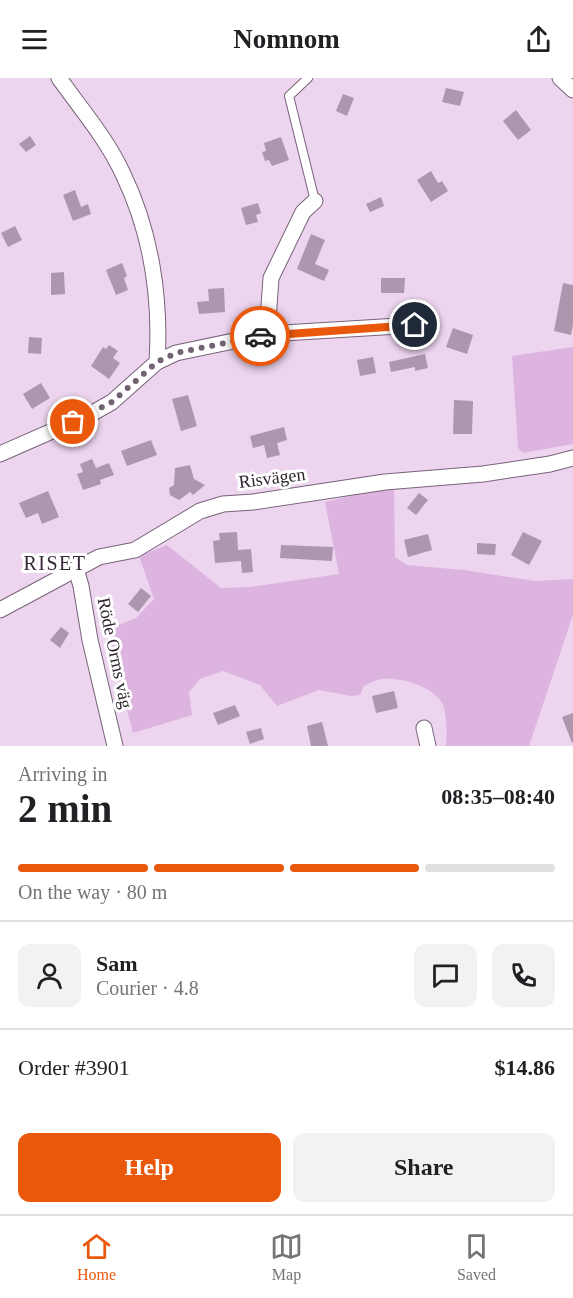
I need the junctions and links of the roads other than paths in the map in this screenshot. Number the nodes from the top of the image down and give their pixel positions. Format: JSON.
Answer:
{"nodes":[{"id":1,"x":59,"y":78,"type":"edge"},
{"id":2,"x":308,"y":78,"type":"edge"},
{"id":3,"x":560,"y":78,"type":"edge"},
{"id":4,"x":573,"y":90,"type":"edge"},
{"id":5,"x":315,"y":201,"type":"joint"},
{"id":6,"x":415,"y":325,"type":"dead end"},
{"id":7,"x":267,"y":334,"type":"junction"},
{"id":8,"x":157,"y":362,"type":"junction"},
{"id":9,"x":0,"y":453,"type":"edge"},
{"id":10,"x":573,"y":458,"type":"edge"},
{"id":11,"x":76,"y":569,"type":"junction"},
{"id":12,"x":0,"y":610,"type":"edge"},
{"id":13,"x":424,"y":728,"type":"dead end"},
{"id":14,"x":116,"y":746,"type":"edge"},
{"id":15,"x":428,"y":746,"type":"edge"}],
"edges":[{"from":1,"to":8,"type":"street"},
{"from":2,"to":5,"type":"lane"},
{"from":3,"to":4,"type":"street"},
{"from":5,"to":7,"type":"street"},
{"from":6,"to":7,"type":"street"},
{"from":7,"to":8,"type":"street"},
{"from":8,"to":9,"type":"street"},
{"from":10,"to":11,"type":"street","name":"Risvägen"},
{"from":11,"to":12,"type":"street","name":"Risvägen"},
{"from":11,"to":14,"type":"street","name":"Röde Orms väg"},
{"from":13,"to":15,"type":"street"}]}
